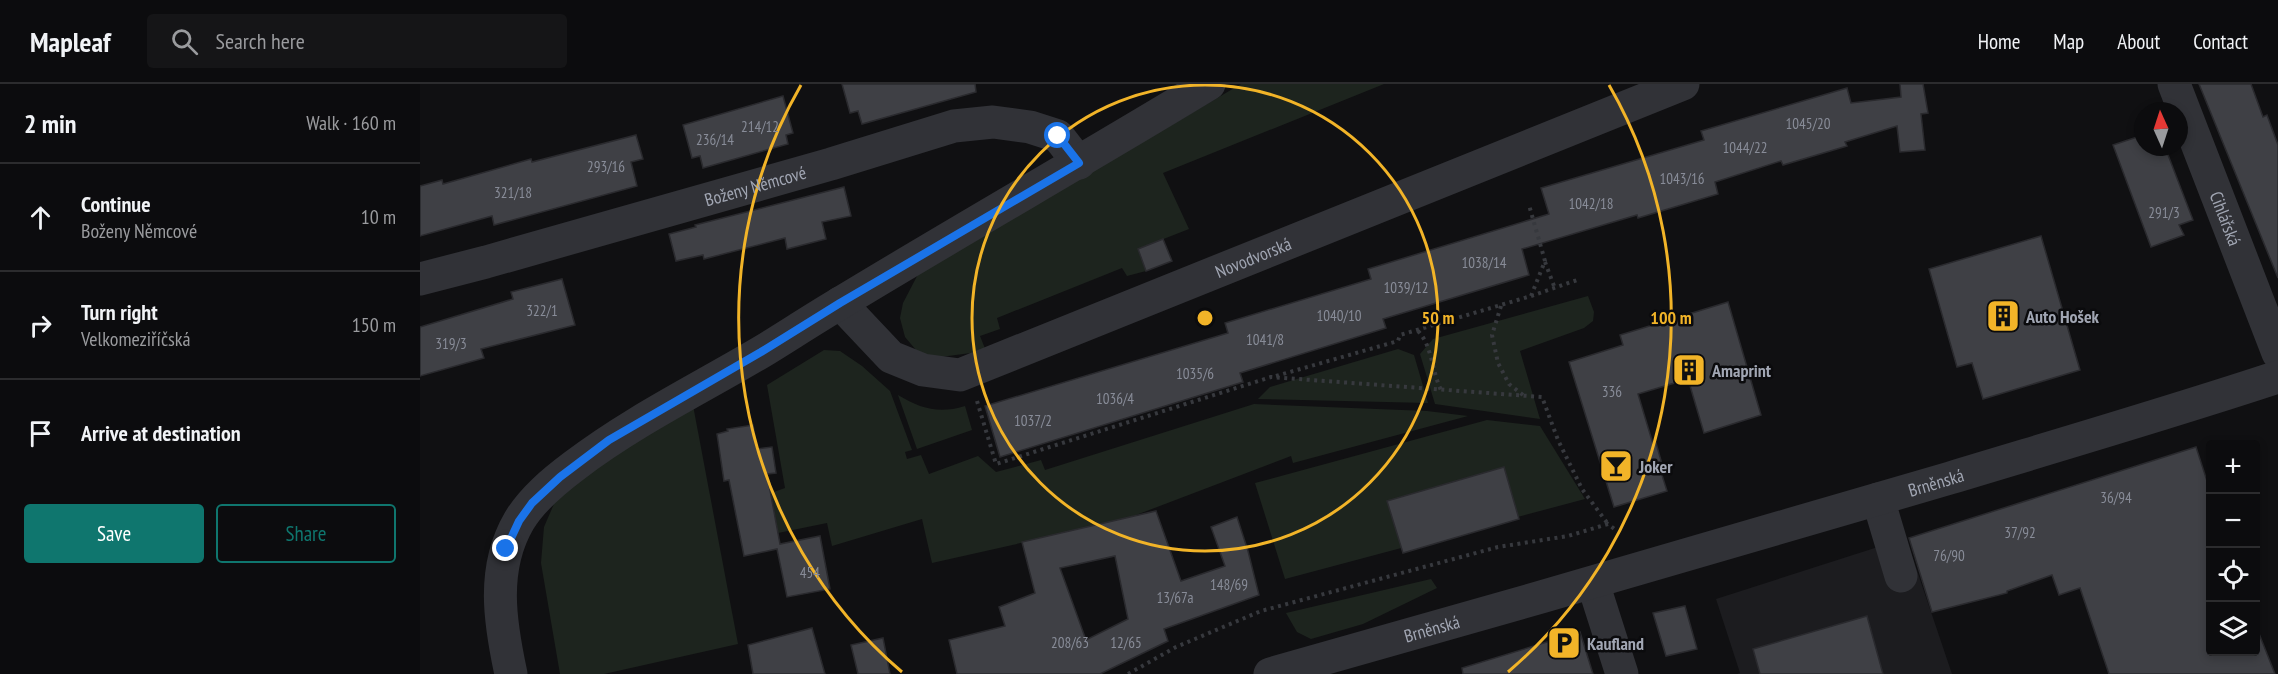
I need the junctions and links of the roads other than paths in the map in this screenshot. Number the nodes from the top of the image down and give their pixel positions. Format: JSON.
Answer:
{"nodes":[{"id":1,"x":1209,"y":84,"type":"edge"},
{"id":2,"x":1683,"y":84,"type":"edge"},
{"id":3,"x":2174,"y":84,"type":"edge"},
{"id":4,"x":1079,"y":163,"type":"junction"},
{"id":5,"x":420,"y":279,"type":"edge"},
{"id":6,"x":840,"y":303,"type":"junction"},
{"id":7,"x":2278,"y":353,"type":"edge"},
{"id":8,"x":2278,"y":377,"type":"edge"},
{"id":9,"x":1878,"y":499,"type":"junction"},
{"id":10,"x":1901,"y":576,"type":"dead end"},
{"id":11,"x":1593,"y":583,"type":"junction"},
{"id":12,"x":510,"y":674,"type":"edge"},
{"id":13,"x":1270,"y":674,"type":"edge"},
{"id":14,"x":1622,"y":674,"type":"edge"}],
"edges":[{"from":1,"to":4,"type":"street"},
{"from":2,"to":6,"type":"street","name":"Novodvorská"},
{"from":3,"to":7,"type":"street","name":"Cihlářská"},
{"from":4,"to":5,"type":"street","name":"Boženy Němcové"},
{"from":4,"to":6,"type":"street"},
{"from":6,"to":12,"type":"street"},
{"from":8,"to":9,"type":"street","name":"Brněnská"},
{"from":9,"to":10,"type":"street"},
{"from":9,"to":11,"type":"street","name":"Brněnská"},
{"from":11,"to":13,"type":"street","name":"Brněnská"},
{"from":11,"to":14,"type":"street"}]}
